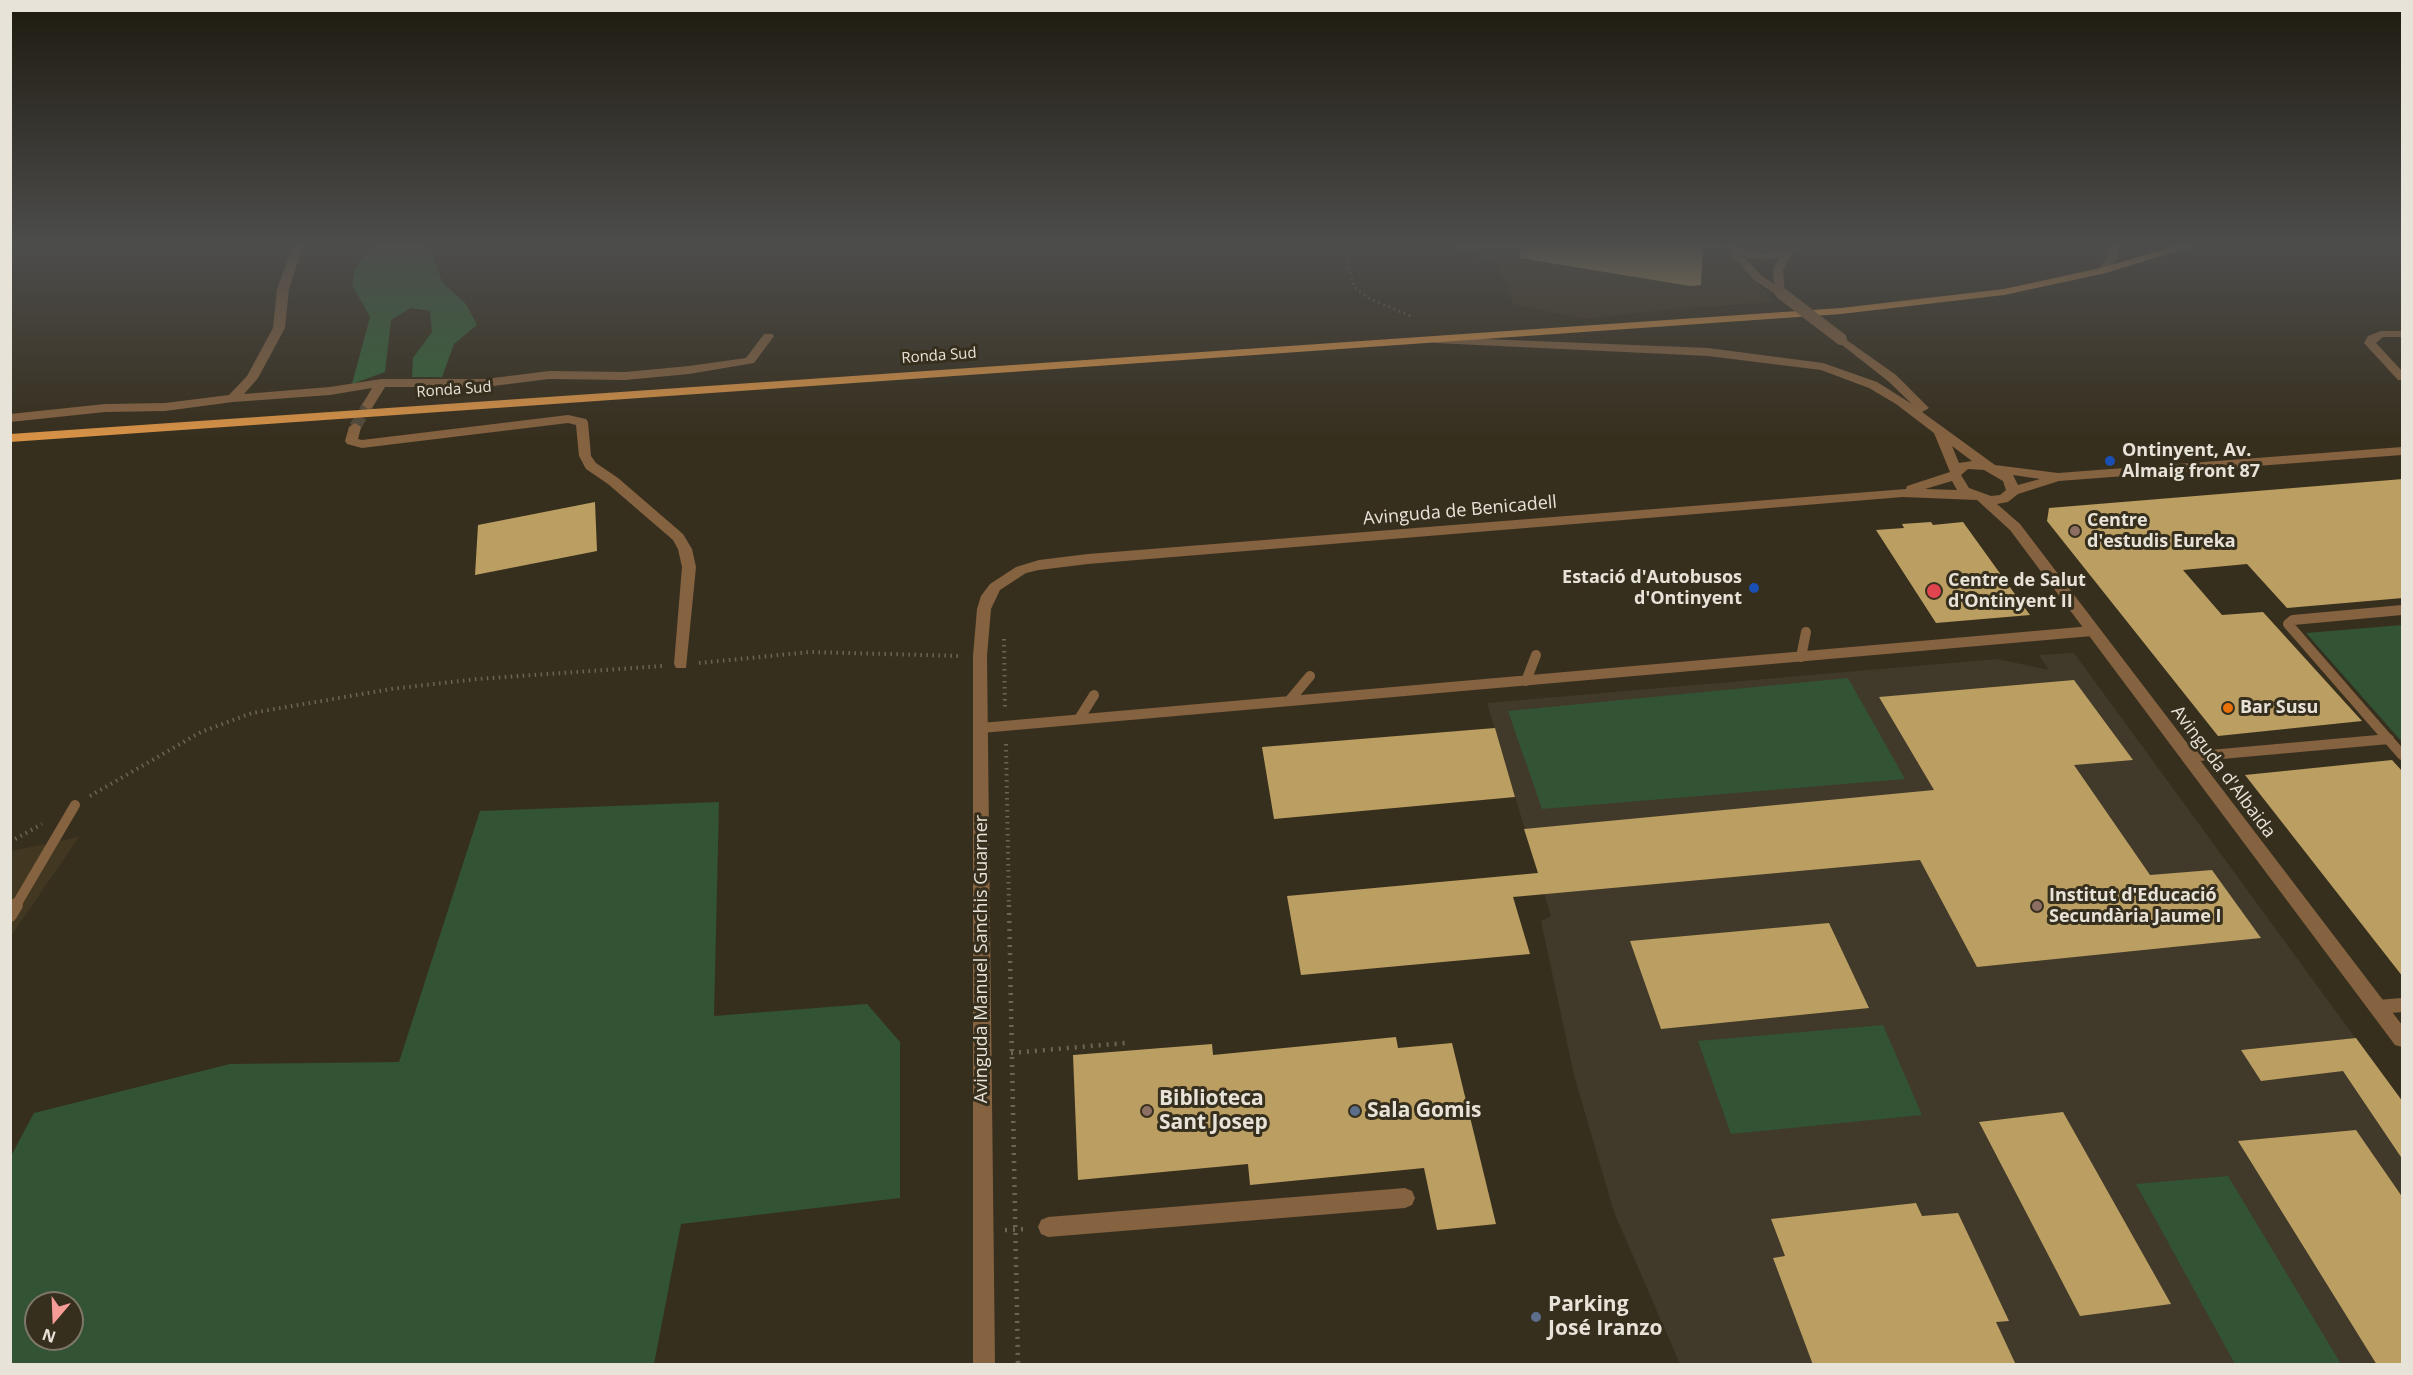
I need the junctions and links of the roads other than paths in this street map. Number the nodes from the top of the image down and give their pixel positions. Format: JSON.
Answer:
{"nodes":[{"id":1,"x":280,"y":310,"type":"edge"},
{"id":2,"x":1804,"y":310,"type":"edge"},
{"id":3,"x":1843,"y":310,"type":"edge"},
{"id":4,"x":2403,"y":333,"type":"edge"},
{"id":5,"x":768,"y":336,"type":"dead end"},
{"id":6,"x":1412,"y":339,"type":"junction"},
{"id":7,"x":2403,"y":378,"type":"edge"},
{"id":8,"x":381,"y":383,"type":"junction"},
{"id":9,"x":233,"y":398,"type":"junction"},
{"id":10,"x":368,"y":405,"type":"tunnel mouth"},
{"id":11,"x":10,"y":418,"type":"edge"},
{"id":12,"x":355,"y":427,"type":"dead end"},
{"id":13,"x":1939,"y":428,"type":"junction"},
{"id":14,"x":10,"y":438,"type":"edge"},
{"id":15,"x":2403,"y":451,"type":"edge"},
{"id":16,"x":1990,"y":468,"type":"junction"},
{"id":17,"x":1955,"y":473,"type":"junction"},
{"id":18,"x":2058,"y":477,"type":"junction"},
{"id":19,"x":1903,"y":492,"type":"junction"},
{"id":20,"x":2008,"y":495,"type":"junction"},
{"id":21,"x":1978,"y":497,"type":"junction"},
{"id":22,"x":2015,"y":527,"type":"junction"},
{"id":23,"x":1021,"y":570,"type":"joint"},
{"id":24,"x":2403,"y":610,"type":"edge"},
{"id":25,"x":2092,"y":631,"type":"junction"},
{"id":26,"x":1806,"y":632,"type":"dead end"},
{"id":27,"x":1536,"y":655,"type":"dead end"},
{"id":28,"x":1801,"y":657,"type":"junction"},
{"id":29,"x":681,"y":664,"type":"road end"},
{"id":30,"x":1310,"y":676,"type":"dead end"},
{"id":31,"x":1526,"y":681,"type":"junction"},
{"id":32,"x":1094,"y":695,"type":"dead end"},
{"id":33,"x":1289,"y":701,"type":"junction"},
{"id":34,"x":1079,"y":719,"type":"junction"},
{"id":35,"x":981,"y":728,"type":"junction"},
{"id":36,"x":2389,"y":739,"type":"junction"},
{"id":37,"x":2403,"y":755,"type":"edge"},
{"id":38,"x":2188,"y":757,"type":"junction"},
{"id":39,"x":75,"y":805,"type":"road end"},
{"id":40,"x":10,"y":915,"type":"edge"},
{"id":41,"x":2403,"y":1005,"type":"edge"},
{"id":42,"x":2378,"y":1007,"type":"junction"},
{"id":43,"x":2403,"y":1039,"type":"edge"},
{"id":44,"x":1405,"y":1198,"type":"dead end"},
{"id":45,"x":1048,"y":1227,"type":"road end"},
{"id":46,"x":984,"y":1365,"type":"edge"}],
"edges":[{"from":1,"to":9,"type":"street"},
{"from":2,"to":13,"type":"street","bridge":true},
{"from":3,"to":6,"type":"main road","name":"Ronda Sud"},
{"from":4,"to":7,"type":"street"},
{"from":5,"to":8,"type":"street"},
{"from":6,"to":13,"type":"street"},
{"from":6,"to":14,"type":"main road","name":"Ronda Sud"},
{"from":8,"to":9,"type":"street"},
{"from":8,"to":10,"type":"street"},
{"from":9,"to":11,"type":"street"},
{"from":12,"to":29,"type":"street"},
{"from":13,"to":16,"type":"street","name":"Avinguda d'Albaida"},
{"from":13,"to":17,"type":"street"},
{"from":15,"to":18,"type":"street"},
{"from":16,"to":17,"type":"street"},
{"from":16,"to":18,"type":"street"},
{"from":16,"to":20,"type":"street","name":"Avinguda d'Albaida"},
{"from":17,"to":19,"type":"street"},
{"from":17,"to":21,"type":"street","name":"Avinguda d'Albaida"},
{"from":18,"to":20,"type":"street"},
{"from":19,"to":21,"type":"street"},
{"from":19,"to":23,"type":"street","name":"Avinguda de Benicadell"},
{"from":20,"to":21,"type":"street"},
{"from":20,"to":22,"type":"street","name":"Avinguda d'Albaida"},
{"from":21,"to":22,"type":"street","name":"Avinguda d'Albaida"},
{"from":22,"to":25,"type":"street","name":"Avinguda d'Albaida"},
{"from":23,"to":35,"type":"street","name":"Avinguda Manuel Sanchis Guarner"},
{"from":24,"to":36,"type":"lane"},
{"from":25,"to":28,"type":"lane"},
{"from":25,"to":38,"type":"street","name":"Avinguda d'Albaida"},
{"from":26,"to":28,"type":"lane"},
{"from":27,"to":31,"type":"lane"},
{"from":28,"to":31,"type":"lane"},
{"from":30,"to":33,"type":"lane"},
{"from":31,"to":33,"type":"lane"},
{"from":32,"to":34,"type":"lane"},
{"from":33,"to":34,"type":"lane"},
{"from":34,"to":35,"type":"lane"},
{"from":35,"to":46,"type":"street","name":"Avinguda Manuel Sanchis Guarner"},
{"from":36,"to":37,"type":"lane"},
{"from":36,"to":38,"type":"lane"},
{"from":38,"to":42,"type":"street","name":"Avinguda d'Albaida"},
{"from":39,"to":40,"type":"lane"},
{"from":41,"to":42,"type":"lane"},
{"from":42,"to":43,"type":"street","name":"Avinguda d'Albaida"},
{"from":44,"to":45,"type":"street"}]}
